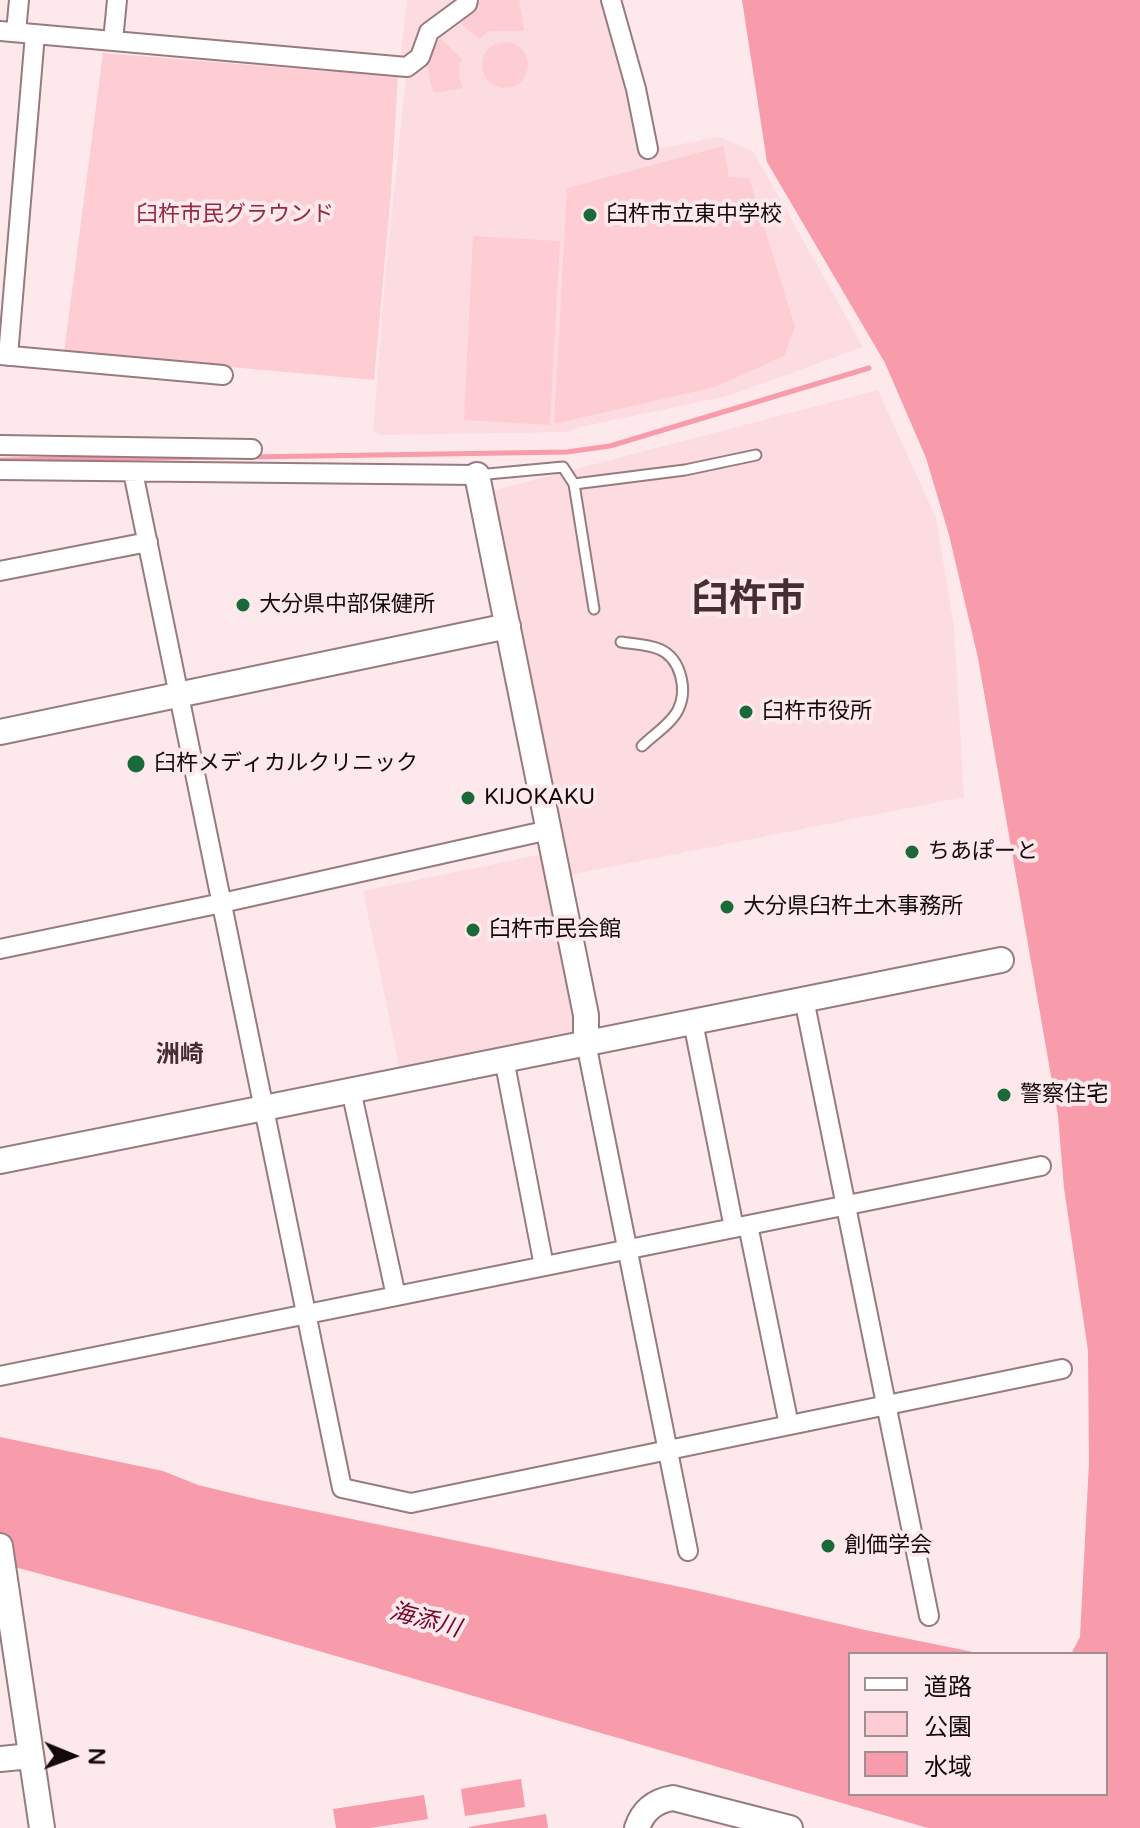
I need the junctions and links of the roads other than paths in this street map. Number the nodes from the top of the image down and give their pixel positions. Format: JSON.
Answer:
{"nodes":[{"id":1,"x":19,"y":0,"type":"edge"},
{"id":2,"x":117,"y":0,"type":"edge"},
{"id":3,"x":468,"y":0,"type":"edge"},
{"id":4,"x":611,"y":0,"type":"edge"},
{"id":5,"x":8,"y":32,"type":"edge"},
{"id":6,"x":35,"y":34,"type":"junction"},
{"id":7,"x":113,"y":41,"type":"junction"},
{"id":8,"x":648,"y":149,"type":"dead end"},
{"id":9,"x":4,"y":356,"type":"edge"},
{"id":10,"x":223,"y":375,"type":"dead end"},
{"id":11,"x":0,"y":445,"type":"edge"},
{"id":12,"x":252,"y":449,"type":"dead end"},
{"id":13,"x":756,"y":455,"type":"dead end"},
{"id":14,"x":0,"y":470,"type":"edge"},
{"id":15,"x":133,"y":472,"type":"junction"},
{"id":16,"x":477,"y":475,"type":"junction"},
{"id":17,"x":574,"y":484,"type":"junction"},
{"id":18,"x":148,"y":542,"type":"junction"},
{"id":19,"x":0,"y":571,"type":"edge"},
{"id":20,"x":594,"y":609,"type":"dead end"},
{"id":21,"x":508,"y":626,"type":"junction"},
{"id":22,"x":621,"y":642,"type":"dead end"},
{"id":23,"x":179,"y":695,"type":"junction"},
{"id":24,"x":0,"y":732,"type":"edge"},
{"id":25,"x":642,"y":746,"type":"dead end"},
{"id":26,"x":549,"y":830,"type":"junction"},
{"id":27,"x":222,"y":903,"type":"junction"},
{"id":28,"x":0,"y":949,"type":"edge"},
{"id":29,"x":1001,"y":960,"type":"dead end"},
{"id":30,"x":804,"y":999,"type":"junction"},
{"id":31,"x":693,"y":1022,"type":"junction"},
{"id":32,"x":586,"y":1043,"type":"junction"},
{"id":33,"x":504,"y":1059,"type":"junction"},
{"id":34,"x":351,"y":1090,"type":"junction"},
{"id":35,"x":264,"y":1108,"type":"junction"},
{"id":36,"x":0,"y":1161,"type":"edge"},
{"id":37,"x":1041,"y":1166,"type":"dead end"},
{"id":38,"x":846,"y":1205,"type":"junction"},
{"id":39,"x":741,"y":1226,"type":"junction"},
{"id":40,"x":627,"y":1249,"type":"junction"},
{"id":41,"x":544,"y":1266,"type":"junction"},
{"id":42,"x":396,"y":1296,"type":"junction"},
{"id":43,"x":306,"y":1314,"type":"junction"},
{"id":44,"x":1062,"y":1369,"type":"dead end"},
{"id":45,"x":0,"y":1376,"type":"edge"},
{"id":46,"x":886,"y":1405,"type":"junction"},
{"id":47,"x":789,"y":1425,"type":"junction"},
{"id":48,"x":668,"y":1450,"type":"junction"},
{"id":49,"x":0,"y":1546,"type":"edge"},
{"id":50,"x":688,"y":1551,"type":"dead end"},
{"id":51,"x":929,"y":1616,"type":"dead end"},
{"id":52,"x":31,"y":1756,"type":"junction"},
{"id":53,"x":0,"y":1759,"type":"edge"},
{"id":54,"x":42,"y":1828,"type":"edge"},
{"id":55,"x":637,"y":1828,"type":"edge"},
{"id":56,"x":790,"y":1828,"type":"edge"}],
"edges":[{"from":1,"to":5,"type":"street"},
{"from":2,"to":7,"type":"street"},
{"from":3,"to":7,"type":"street"},
{"from":4,"to":8,"type":"street"},
{"from":5,"to":6,"type":"street"},
{"from":6,"to":7,"type":"street"},
{"from":6,"to":9,"type":"street"},
{"from":9,"to":10,"type":"street"},
{"from":11,"to":12,"type":"street"},
{"from":13,"to":17,"type":"lane"},
{"from":14,"to":15,"type":"street"},
{"from":15,"to":16,"type":"street"},
{"from":15,"to":18,"type":"street"},
{"from":16,"to":17,"type":"lane"},
{"from":16,"to":21,"type":"street"},
{"from":17,"to":20,"type":"lane"},
{"from":18,"to":19,"type":"street"},
{"from":18,"to":23,"type":"street"},
{"from":21,"to":23,"type":"street"},
{"from":21,"to":26,"type":"street"},
{"from":22,"to":25,"type":"lane"},
{"from":23,"to":24,"type":"street"},
{"from":23,"to":27,"type":"street"},
{"from":26,"to":27,"type":"street"},
{"from":26,"to":32,"type":"street"},
{"from":27,"to":28,"type":"street"},
{"from":27,"to":35,"type":"street"},
{"from":29,"to":30,"type":"street"},
{"from":30,"to":31,"type":"street"},
{"from":30,"to":38,"type":"street"},
{"from":31,"to":32,"type":"street"},
{"from":31,"to":39,"type":"street"},
{"from":32,"to":33,"type":"street"},
{"from":32,"to":40,"type":"street"},
{"from":33,"to":34,"type":"street"},
{"from":33,"to":41,"type":"street"},
{"from":34,"to":35,"type":"street"},
{"from":34,"to":42,"type":"street"},
{"from":35,"to":36,"type":"street"},
{"from":35,"to":43,"type":"street"},
{"from":37,"to":38,"type":"street"},
{"from":38,"to":39,"type":"street"},
{"from":38,"to":46,"type":"street"},
{"from":39,"to":40,"type":"street"},
{"from":39,"to":47,"type":"street"},
{"from":40,"to":41,"type":"street"},
{"from":40,"to":48,"type":"street"},
{"from":41,"to":42,"type":"street"},
{"from":42,"to":43,"type":"street"},
{"from":43,"to":45,"type":"street"},
{"from":43,"to":48,"type":"street"},
{"from":44,"to":46,"type":"street"},
{"from":46,"to":47,"type":"street"},
{"from":46,"to":51,"type":"street"},
{"from":47,"to":48,"type":"street"},
{"from":48,"to":50,"type":"street"},
{"from":49,"to":52,"type":"street"},
{"from":52,"to":53,"type":"street"},
{"from":52,"to":54,"type":"street"},
{"from":55,"to":56,"type":"street"}]}
